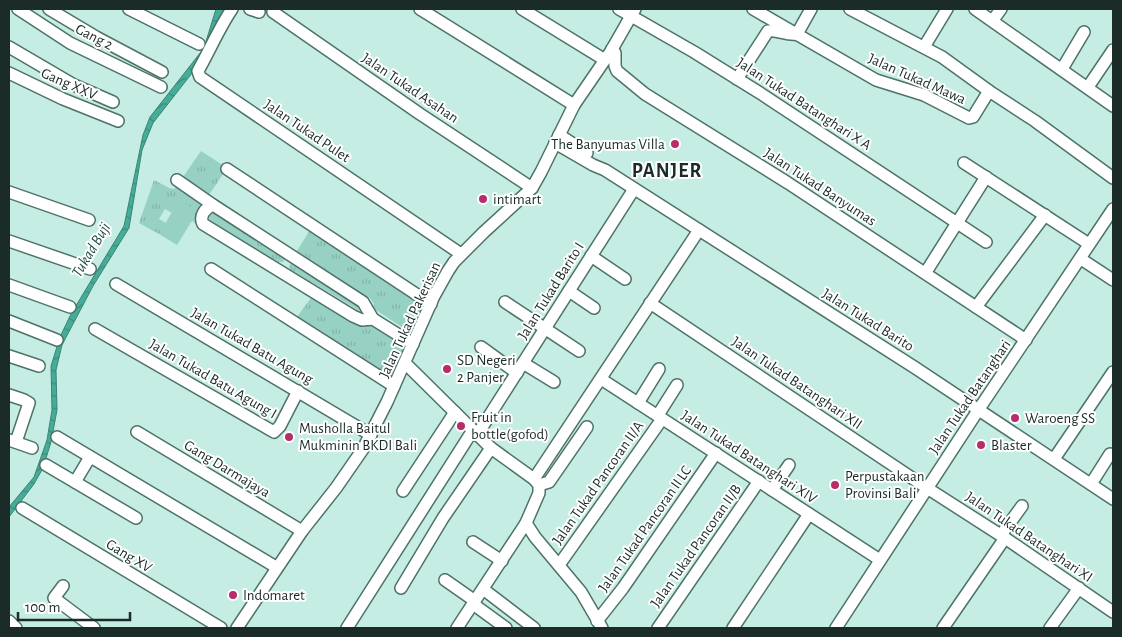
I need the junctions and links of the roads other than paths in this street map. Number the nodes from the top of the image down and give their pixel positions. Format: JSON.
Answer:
{"nodes":[{"id":1,"x":18,"y":9,"type":"edge"},
{"id":2,"x":49,"y":9,"type":"edge"},
{"id":3,"x":129,"y":9,"type":"edge"},
{"id":4,"x":232,"y":9,"type":"edge"},
{"id":5,"x":420,"y":9,"type":"edge"},
{"id":6,"x":522,"y":9,"type":"edge"},
{"id":7,"x":619,"y":9,"type":"edge"},
{"id":8,"x":753,"y":9,"type":"edge"},
{"id":9,"x":811,"y":9,"type":"edge"},
{"id":10,"x":850,"y":9,"type":"edge"},
{"id":11,"x":947,"y":9,"type":"edge"},
{"id":12,"x":976,"y":9,"type":"edge"},
{"id":13,"x":1001,"y":9,"type":"edge"},
{"id":14,"x":273,"y":12,"type":"dead end"},
{"id":15,"x":634,"y":12,"type":"edge"},
{"id":16,"x":874,"y":14,"type":"edge"},
{"id":17,"x":993,"y":20,"type":"junction"},
{"id":18,"x":1084,"y":32,"type":"dead end"},
{"id":19,"x":797,"y":34,"type":"junction"},
{"id":20,"x":200,"y":44,"type":"dead end"},
{"id":21,"x":9,"y":47,"type":"edge"},
{"id":22,"x":924,"y":47,"type":"junction"},
{"id":23,"x":612,"y":49,"type":"junction"},
{"id":24,"x":1113,"y":50,"type":"edge"},
{"id":25,"x":605,"y":60,"type":"junction"},
{"id":26,"x":1062,"y":69,"type":"junction"},
{"id":27,"x":162,"y":72,"type":"dead end"},
{"id":28,"x":9,"y":73,"type":"edge"},
{"id":29,"x":738,"y":79,"type":"junction"},
{"id":30,"x":161,"y":87,"type":"dead end"},
{"id":31,"x":1088,"y":87,"type":"junction"},
{"id":32,"x":989,"y":91,"type":"junction"},
{"id":33,"x":113,"y":102,"type":"dead end"},
{"id":34,"x":574,"y":105,"type":"junction"},
{"id":35,"x":1113,"y":106,"type":"edge"},
{"id":36,"x":118,"y":121,"type":"dead end"},
{"id":37,"x":557,"y":139,"type":"junction"},
{"id":38,"x":964,"y":163,"type":"dead end"},
{"id":39,"x":227,"y":170,"type":"dead end"},
{"id":40,"x":986,"y":177,"type":"junction"},
{"id":41,"x":1113,"y":178,"type":"edge"},
{"id":42,"x":177,"y":180,"type":"dead end"},
{"id":43,"x":532,"y":188,"type":"junction"},
{"id":44,"x":634,"y":189,"type":"junction"},
{"id":45,"x":9,"y":192,"type":"edge"},
{"id":46,"x":213,"y":205,"type":"junction"},
{"id":47,"x":1113,"y":209,"type":"edge"},
{"id":48,"x":1045,"y":215,"type":"junction"},
{"id":49,"x":89,"y":220,"type":"dead end"},
{"id":50,"x":957,"y":223,"type":"junction"},
{"id":51,"x":699,"y":230,"type":"junction"},
{"id":52,"x":9,"y":241,"type":"edge"},
{"id":53,"x":986,"y":242,"type":"dead end"},
{"id":54,"x":1089,"y":244,"type":"junction"},
{"id":55,"x":461,"y":254,"type":"junction"},
{"id":56,"x":292,"y":255,"type":"junction"},
{"id":57,"x":591,"y":256,"type":"junction"},
{"id":58,"x":1081,"y":258,"type":"junction"},
{"id":59,"x":90,"y":269,"type":"dead end"},
{"id":60,"x":211,"y":269,"type":"dead end"},
{"id":61,"x":282,"y":272,"type":"junction"},
{"id":62,"x":926,"y":272,"type":"junction"},
{"id":63,"x":625,"y":279,"type":"dead end"},
{"id":64,"x":1113,"y":280,"type":"edge"},
{"id":65,"x":116,"y":284,"type":"dead end"},
{"id":66,"x":9,"y":285,"type":"edge"},
{"id":67,"x":569,"y":291,"type":"junction"},
{"id":68,"x":505,"y":302,"type":"dead end"},
{"id":69,"x":650,"y":303,"type":"junction"},
{"id":70,"x":431,"y":304,"type":"junction"},
{"id":71,"x":70,"y":307,"type":"dead end"},
{"id":72,"x":976,"y":307,"type":"junction"},
{"id":73,"x":594,"y":308,"type":"dead end"},
{"id":74,"x":373,"y":318,"type":"junction"},
{"id":75,"x":9,"y":322,"type":"edge"},
{"id":76,"x":545,"y":328,"type":"junction"},
{"id":77,"x":95,"y":329,"type":"dead end"},
{"id":78,"x":57,"y":340,"type":"dead end"},
{"id":79,"x":1026,"y":340,"type":"junction"},
{"id":80,"x":413,"y":344,"type":"junction"},
{"id":81,"x":481,"y":347,"type":"dead end"},
{"id":82,"x":579,"y":351,"type":"dead end"},
{"id":83,"x":9,"y":356,"type":"edge"},
{"id":84,"x":523,"y":363,"type":"junction"},
{"id":85,"x":408,"y":365,"type":"junction"},
{"id":86,"x":39,"y":366,"type":"dead end"},
{"id":87,"x":659,"y":369,"type":"dead end"},
{"id":88,"x":1113,"y":372,"type":"edge"},
{"id":89,"x":517,"y":373,"type":"junction"},
{"id":90,"x":601,"y":379,"type":"junction"},
{"id":91,"x":554,"y":382,"type":"dead end"},
{"id":92,"x":677,"y":385,"type":"dead end"},
{"id":93,"x":394,"y":386,"type":"junction"},
{"id":94,"x":298,"y":391,"type":"junction"},
{"id":95,"x":9,"y":395,"type":"edge"},
{"id":96,"x":638,"y":402,"type":"junction"},
{"id":97,"x":979,"y":409,"type":"junction"},
{"id":98,"x":455,"y":412,"type":"junction"},
{"id":99,"x":660,"y":417,"type":"junction"},
{"id":100,"x":587,"y":428,"type":"dead end"},
{"id":101,"x":137,"y":432,"type":"dead end"},
{"id":102,"x":475,"y":432,"type":"junction"},
{"id":103,"x":371,"y":435,"type":"junction"},
{"id":104,"x":57,"y":437,"type":"dead end"},
{"id":105,"x":12,"y":441,"type":"edge"},
{"id":106,"x":32,"y":448,"type":"dead end"},
{"id":107,"x":491,"y":448,"type":"junction"},
{"id":108,"x":716,"y":453,"type":"junction"},
{"id":109,"x":1110,"y":454,"type":"dead end"},
{"id":110,"x":90,"y":456,"type":"junction"},
{"id":111,"x":1054,"y":459,"type":"junction"},
{"id":112,"x":46,"y":465,"type":"dead end"},
{"id":113,"x":789,"y":465,"type":"dead end"},
{"id":114,"x":759,"y":481,"type":"junction"},
{"id":115,"x":75,"y":482,"type":"junction"},
{"id":116,"x":536,"y":482,"type":"junction"},
{"id":117,"x":1091,"y":484,"type":"junction"},
{"id":118,"x":928,"y":488,"type":"junction"},
{"id":119,"x":772,"y":490,"type":"junction"},
{"id":120,"x":403,"y":491,"type":"dead end"},
{"id":121,"x":1113,"y":499,"type":"edge"},
{"id":122,"x":1022,"y":506,"type":"dead end"},
{"id":123,"x":22,"y":508,"type":"dead end"},
{"id":124,"x":809,"y":514,"type":"junction"},
{"id":125,"x":136,"y":518,"type":"dead end"},
{"id":126,"x":526,"y":523,"type":"junction"},
{"id":127,"x":302,"y":530,"type":"junction"},
{"id":128,"x":1003,"y":537,"type":"junction"},
{"id":129,"x":473,"y":542,"type":"dead end"},
{"id":130,"x":502,"y":560,"type":"junction"},
{"id":131,"x":880,"y":560,"type":"junction"},
{"id":132,"x":559,"y":565,"type":"junction"},
{"id":133,"x":276,"y":567,"type":"junction"},
{"id":134,"x":445,"y":580,"type":"dead end"},
{"id":135,"x":63,"y":586,"type":"dead end"},
{"id":136,"x":401,"y":588,"type":"dead end"},
{"id":137,"x":1079,"y":588,"type":"junction"},
{"id":138,"x":483,"y":589,"type":"junction"},
{"id":139,"x":474,"y":603,"type":"junction"},
{"id":140,"x":1113,"y":612,"type":"edge"},
{"id":141,"x":9,"y":621,"type":"edge"},
{"id":142,"x":600,"y":625,"type":"edge"},
{"id":143,"x":16,"y":628,"type":"edge"},
{"id":144,"x":94,"y":628,"type":"edge"},
{"id":145,"x":222,"y":628,"type":"edge"},
{"id":146,"x":237,"y":628,"type":"edge"},
{"id":147,"x":347,"y":628,"type":"edge"},
{"id":148,"x":458,"y":628,"type":"edge"},
{"id":149,"x":506,"y":628,"type":"edge"},
{"id":150,"x":534,"y":628,"type":"edge"},
{"id":151,"x":658,"y":628,"type":"edge"},
{"id":152,"x":733,"y":628,"type":"edge"},
{"id":153,"x":836,"y":628,"type":"edge"},
{"id":154,"x":943,"y":628,"type":"edge"},
{"id":155,"x":1050,"y":628,"type":"edge"}],
"edges":[{"from":1,"to":30,"type":"street","name":"Gang 2"},
{"from":2,"to":27,"type":"street"},
{"from":3,"to":20,"type":"street"},
{"from":4,"to":55,"type":"street","name":"Jalan Tukad Pulet"},
{"from":5,"to":34,"type":"street"},
{"from":6,"to":25,"type":"street"},
{"from":7,"to":15,"type":"street","name":"Jalan Tukad Batanghari X A"},
{"from":8,"to":19,"type":"street","name":"Jalan Tukad Mawa"},
{"from":9,"to":19,"type":"street"},
{"from":10,"to":16,"type":"street","name":"Jalan Tukad Mawa"},
{"from":11,"to":22,"type":"street"},
{"from":12,"to":17,"type":"street"},
{"from":13,"to":17,"type":"street"},
{"from":14,"to":43,"type":"street","name":"Jalan Tukad Asahan"},
{"from":15,"to":23,"type":"street","name":"Jalan Tukad Pakerisan"},
{"from":15,"to":29,"type":"street","name":"Jalan Tukad Batanghari X A"},
{"from":16,"to":22,"type":"street","name":"Jalan Tukad Mawa"},
{"from":17,"to":26,"type":"street"},
{"from":18,"to":26,"type":"street"},
{"from":19,"to":29,"type":"street"},
{"from":19,"to":32,"type":"street","name":"Jalan Tukad Mawa"},
{"from":21,"to":33,"type":"street"},
{"from":22,"to":32,"type":"street","name":"Jalan Tukad Mawa"},
{"from":23,"to":25,"type":"street","name":"Jalan Tukad Pakerisan"},
{"from":23,"to":62,"type":"street","name":"Jalan Tukad Banyumas"},
{"from":24,"to":31,"type":"street"},
{"from":25,"to":34,"type":"street","name":"Jalan Tukad Pakerisan"},
{"from":26,"to":31,"type":"street"},
{"from":28,"to":36,"type":"street","name":"Gang XXV"},
{"from":29,"to":50,"type":"street","name":"Jalan Tukad Batanghari X A"},
{"from":31,"to":35,"type":"street"},
{"from":32,"to":41,"type":"street","name":"Jalan Tukad Mawa"},
{"from":34,"to":37,"type":"street","name":"Jalan Tukad Pakerisan"},
{"from":37,"to":43,"type":"street","name":"Jalan Tukad Pakerisan"},
{"from":37,"to":44,"type":"street","name":"Jalan Tukad Barito"},
{"from":38,"to":40,"type":"street"},
{"from":39,"to":70,"type":"street"},
{"from":40,"to":48,"type":"street"},
{"from":40,"to":50,"type":"street"},
{"from":42,"to":46,"type":"street"},
{"from":43,"to":55,"type":"street","name":"Jalan Tukad Pakerisan"},
{"from":44,"to":51,"type":"street","name":"Jalan Tukad Barito"},
{"from":44,"to":57,"type":"street","name":"Jalan Tukad Barito I"},
{"from":45,"to":49,"type":"street"},
{"from":46,"to":56,"type":"street"},
{"from":46,"to":61,"type":"street"},
{"from":47,"to":54,"type":"street","name":"Jalan Tukad Batanghari"},
{"from":48,"to":54,"type":"street"},
{"from":48,"to":72,"type":"street"},
{"from":50,"to":53,"type":"street","name":"Jalan Tukad Batanghari X A"},
{"from":50,"to":62,"type":"street"},
{"from":51,"to":69,"type":"street"},
{"from":51,"to":97,"type":"street","name":"Jalan Tukad Barito"},
{"from":52,"to":59,"type":"street"},
{"from":54,"to":58,"type":"street","name":"Jalan Tukad Batanghari"},
{"from":55,"to":70,"type":"street","name":"Jalan Tukad Pakerisan"},
{"from":56,"to":61,"type":"street"},
{"from":56,"to":74,"type":"street"},
{"from":57,"to":63,"type":"street"},
{"from":57,"to":67,"type":"street","name":"Jalan Tukad Barito I"},
{"from":58,"to":64,"type":"street"},
{"from":58,"to":79,"type":"street","name":"Jalan Tukad Batanghari"},
{"from":60,"to":93,"type":"street"},
{"from":61,"to":74,"type":"street"},
{"from":62,"to":72,"type":"street","name":"Jalan Tukad Banyumas"},
{"from":65,"to":94,"type":"street","name":"Jalan Tukad Batu Agung"},
{"from":66,"to":71,"type":"street"},
{"from":67,"to":73,"type":"street"},
{"from":67,"to":76,"type":"street","name":"Jalan Tukad Barito I"},
{"from":68,"to":76,"type":"street"},
{"from":69,"to":90,"type":"street"},
{"from":69,"to":118,"type":"street","name":"Jalan Tukad Batanghari XII"},
{"from":70,"to":80,"type":"street","name":"Jalan Tukad Pakerisan"},
{"from":72,"to":79,"type":"street","name":"Jalan Tukad Banyumas"},
{"from":74,"to":80,"type":"street"},
{"from":75,"to":78,"type":"street"},
{"from":76,"to":82,"type":"street"},
{"from":76,"to":84,"type":"street","name":"Jalan Tukad Barito I"},
{"from":77,"to":94,"type":"street","name":"Jalan Tukad Batu Agung I"},
{"from":79,"to":97,"type":"street","name":"Jalan Tukad Batanghari"},
{"from":80,"to":85,"type":"street","name":"Jalan Tukad Pakerisan"},
{"from":81,"to":89,"type":"street"},
{"from":83,"to":86,"type":"street"},
{"from":84,"to":89,"type":"street","name":"Jalan Tukad Barito I"},
{"from":84,"to":91,"type":"street"},
{"from":85,"to":93,"type":"street","name":"Jalan Tukad Pakerisan"},
{"from":85,"to":98,"type":"street"},
{"from":87,"to":96,"type":"street"},
{"from":88,"to":111,"type":"street"},
{"from":89,"to":102,"type":"street","name":"Jalan Tukad Barito I"},
{"from":90,"to":96,"type":"street","name":"Jalan Tukad Batanghari XIV"},
{"from":90,"to":116,"type":"street"},
{"from":92,"to":99,"type":"street","name":"Jalan Tukad Pancoran II/A"},
{"from":93,"to":103,"type":"street","name":"Jalan Tukad Pakerisan"},
{"from":94,"to":103,"type":"street","name":"Jalan Tukad Batu Agung"},
{"from":95,"to":105,"type":"street"},
{"from":96,"to":99,"type":"street","name":"Jalan Tukad Batanghari XIV"},
{"from":97,"to":111,"type":"street","name":"Jalan Tukad Barito"},
{"from":97,"to":118,"type":"street","name":"Jalan Tukad Batanghari"},
{"from":98,"to":102,"type":"street"},
{"from":98,"to":120,"type":"street"},
{"from":99,"to":108,"type":"street","name":"Jalan Tukad Batanghari XIV"},
{"from":99,"to":132,"type":"street","name":"Jalan Tukad Pancoran II/A"},
{"from":100,"to":116,"type":"street"},
{"from":101,"to":127,"type":"street","name":"Gang Darmajaya"},
{"from":102,"to":107,"type":"street"},
{"from":102,"to":147,"type":"street","name":"Jalan Tukad Barito I"},
{"from":103,"to":127,"type":"street","name":"Jalan Tukad Pakerisan"},
{"from":104,"to":110,"type":"street"},
{"from":105,"to":106,"type":"street"},
{"from":107,"to":116,"type":"street"},
{"from":107,"to":136,"type":"street"},
{"from":108,"to":114,"type":"street","name":"Jalan Tukad Batanghari XIV"},
{"from":108,"to":142,"type":"street","name":"Jalan Tukad Pancoran II LC"},
{"from":109,"to":117,"type":"street"},
{"from":110,"to":115,"type":"street"},
{"from":110,"to":133,"type":"street"},
{"from":111,"to":117,"type":"street","name":"Jalan Tukad Barito"},
{"from":112,"to":115,"type":"street"},
{"from":113,"to":119,"type":"street"},
{"from":114,"to":119,"type":"street","name":"Jalan Tukad Batanghari XIV"},
{"from":114,"to":151,"type":"street","name":"Jalan Tukad Pancoran II/B"},
{"from":115,"to":125,"type":"street"},
{"from":116,"to":126,"type":"street"},
{"from":117,"to":121,"type":"street","name":"Jalan Tukad Barito"},
{"from":118,"to":128,"type":"street","name":"Jalan Tukad Batanghari XI"},
{"from":118,"to":131,"type":"street","name":"Jalan Tukad Batanghari"},
{"from":119,"to":124,"type":"street","name":"Jalan Tukad Batanghari XIV"},
{"from":122,"to":128,"type":"street"},
{"from":123,"to":145,"type":"street","name":"Gang XV"},
{"from":124,"to":131,"type":"street","name":"Jalan Tukad Batanghari XIV"},
{"from":124,"to":152,"type":"street"},
{"from":126,"to":130,"type":"street"},
{"from":126,"to":132,"type":"street"},
{"from":127,"to":133,"type":"street","name":"Jalan Tukad Pakerisan"},
{"from":128,"to":137,"type":"street","name":"Jalan Tukad Batanghari XI"},
{"from":128,"to":154,"type":"street"},
{"from":129,"to":130,"type":"street"},
{"from":130,"to":138,"type":"street"},
{"from":131,"to":153,"type":"street","name":"Jalan Tukad Batanghari"},
{"from":132,"to":142,"type":"street"},
{"from":133,"to":146,"type":"street","name":"Jalan Tukad Pakerisan"},
{"from":134,"to":139,"type":"street"},
{"from":135,"to":144,"type":"street"},
{"from":137,"to":140,"type":"street","name":"Jalan Tukad Batanghari XI"},
{"from":137,"to":155,"type":"street"},
{"from":138,"to":139,"type":"street"},
{"from":138,"to":150,"type":"street"},
{"from":139,"to":148,"type":"street"},
{"from":139,"to":149,"type":"street"},
{"from":141,"to":143,"type":"street"}]}
